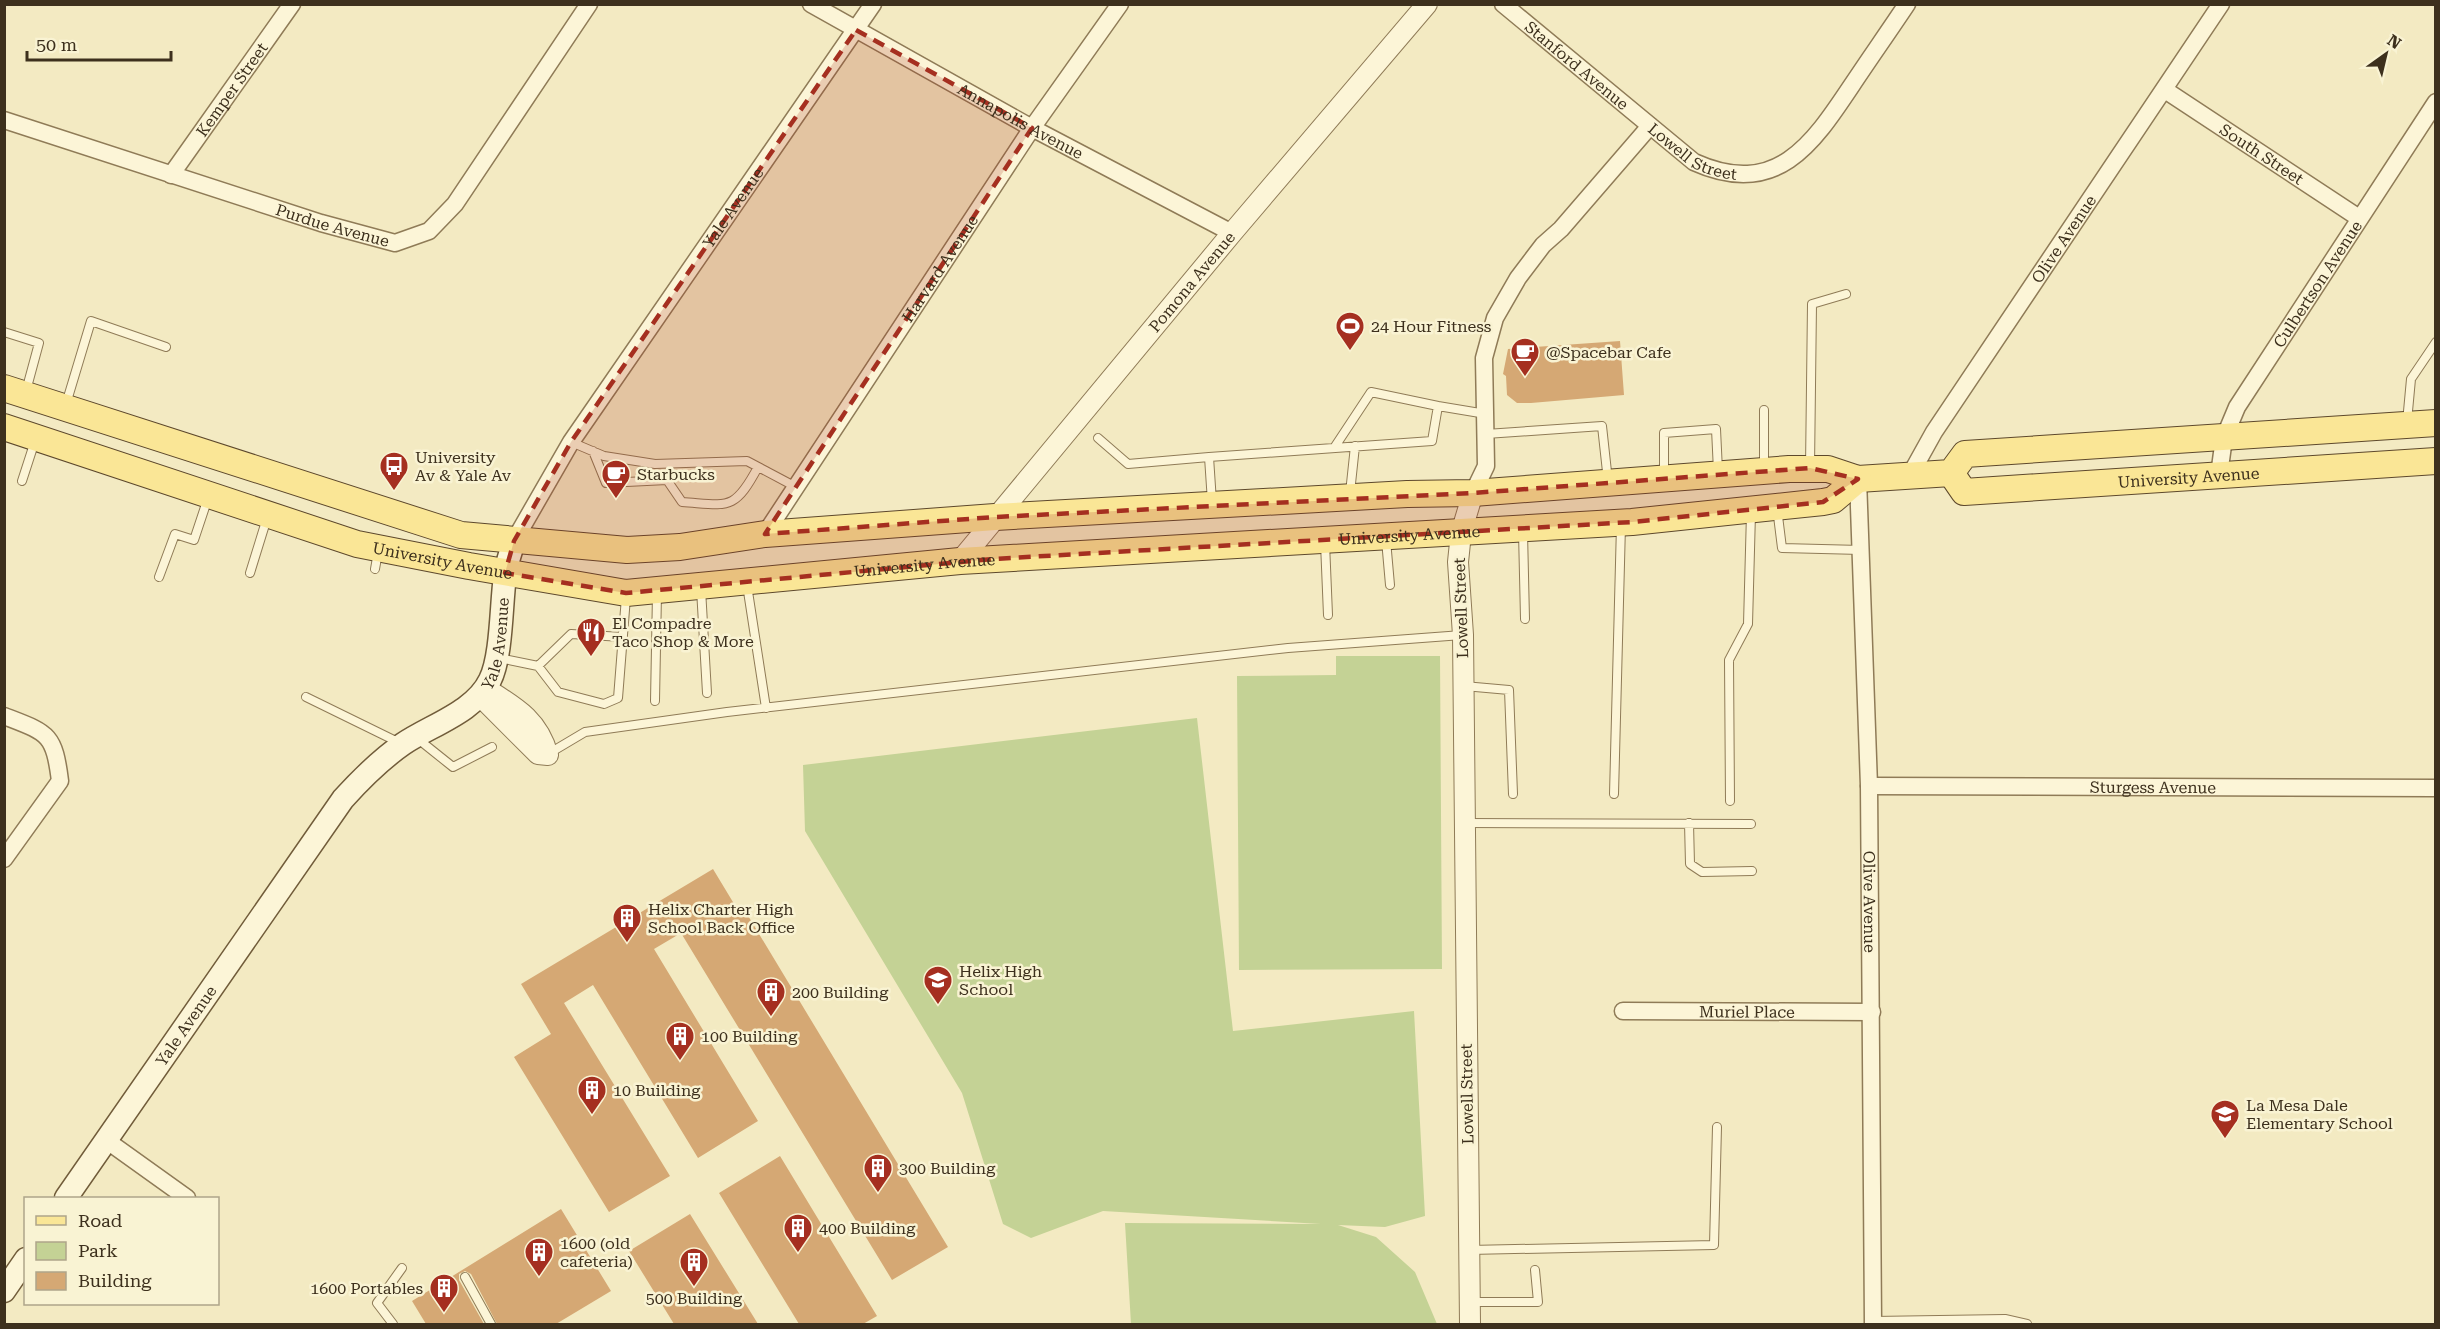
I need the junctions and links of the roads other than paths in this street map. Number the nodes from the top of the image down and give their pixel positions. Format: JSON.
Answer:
{"nodes":[{"id":1,"x":291,"y":4,"type":"edge"},
{"id":2,"x":589,"y":4,"type":"edge"},
{"id":3,"x":811,"y":4,"type":"edge"},
{"id":4,"x":873,"y":4,"type":"edge"},
{"id":5,"x":1120,"y":4,"type":"edge"},
{"id":6,"x":1427,"y":4,"type":"edge"},
{"id":7,"x":1503,"y":4,"type":"edge"},
{"id":8,"x":1907,"y":4,"type":"edge"},
{"id":9,"x":2221,"y":4,"type":"edge"},
{"id":10,"x":856,"y":30,"type":"junction"},
{"id":11,"x":2165,"y":90,"type":"junction"},
{"id":12,"x":2436,"y":102,"type":"edge"},
{"id":13,"x":4,"y":120,"type":"edge"},
{"id":14,"x":1650,"y":126,"type":"junction"},
{"id":15,"x":1032,"y":128,"type":"junction"},
{"id":16,"x":171,"y":175,"type":"junction"},
{"id":17,"x":2359,"y":218,"type":"junction"},
{"id":18,"x":1232,"y":233,"type":"junction"},
{"id":19,"x":1846,"y":294,"type":"dead end"},
{"id":20,"x":4,"y":332,"type":"edge"},
{"id":21,"x":2436,"y":342,"type":"edge"},
{"id":22,"x":166,"y":347,"type":"dead end"},
{"id":23,"x":15,"y":391,"type":"edge"},
{"id":24,"x":1438,"y":406,"type":"junction"},
{"id":25,"x":65,"y":407,"type":"junction"},
{"id":26,"x":1764,"y":410,"type":"dead end"},
{"id":27,"x":1486,"y":414,"type":"junction"},
{"id":28,"x":2436,"y":423,"type":"edge"},
{"id":29,"x":2407,"y":425,"type":"junction"},
{"id":30,"x":4,"y":427,"type":"edge"},
{"id":31,"x":1486,"y":434,"type":"junction"},
{"id":32,"x":36,"y":438,"type":"junction"},
{"id":33,"x":1098,"y":438,"type":"dead end"},
{"id":34,"x":2224,"y":438,"type":"junction"},
{"id":35,"x":572,"y":442,"type":"junction"},
{"id":36,"x":1355,"y":446,"type":"junction"},
{"id":37,"x":1334,"y":448,"type":"junction"},
{"id":38,"x":593,"y":451,"type":"junction"},
{"id":39,"x":1209,"y":457,"type":"junction"},
{"id":40,"x":2436,"y":461,"type":"edge"},
{"id":41,"x":758,"y":467,"type":"junction"},
{"id":42,"x":1810,"y":468,"type":"junction"},
{"id":43,"x":1764,"y":470,"type":"junction"},
{"id":44,"x":1951,"y":473,"type":"junction"},
{"id":45,"x":1718,"y":474,"type":"junction"},
{"id":46,"x":2219,"y":475,"type":"junction"},
{"id":47,"x":1664,"y":477,"type":"junction"},
{"id":48,"x":1910,"y":477,"type":"junction"},
{"id":49,"x":1858,"y":479,"type":"junction"},
{"id":50,"x":22,"y":481,"type":"dead end"},
{"id":51,"x":1608,"y":481,"type":"junction"},
{"id":52,"x":796,"y":487,"type":"junction"},
{"id":53,"x":1473,"y":493,"type":"junction"},
{"id":54,"x":209,"y":495,"type":"junction"},
{"id":55,"x":1350,"y":497,"type":"junction"},
{"id":56,"x":1212,"y":505,"type":"junction"},
{"id":57,"x":1777,"y":508,"type":"junction"},
{"id":58,"x":1751,"y":510,"type":"junction"},
{"id":59,"x":268,"y":514,"type":"junction"},
{"id":60,"x":995,"y":516,"type":"junction"},
{"id":61,"x":1622,"y":522,"type":"junction"},
{"id":62,"x":1523,"y":528,"type":"junction"},
{"id":63,"x":1461,"y":533,"type":"junction"},
{"id":64,"x":765,"y":534,"type":"junction"},
{"id":65,"x":1386,"y":537,"type":"junction"},
{"id":66,"x":1325,"y":540,"type":"junction"},
{"id":67,"x":514,"y":541,"type":"junction"},
{"id":68,"x":1862,"y":550,"type":"junction"},
{"id":69,"x":960,"y":561,"type":"junction"},
{"id":70,"x":250,"y":573,"type":"dead end"},
{"id":71,"x":505,"y":573,"type":"junction"},
{"id":72,"x":159,"y":577,"type":"dead end"},
{"id":73,"x":746,"y":581,"type":"junction"},
{"id":74,"x":701,"y":585,"type":"junction"},
{"id":75,"x":1390,"y":585,"type":"dead end"},
{"id":76,"x":657,"y":590,"type":"junction"},
{"id":77,"x":626,"y":592,"type":"junction"},
{"id":78,"x":1328,"y":615,"type":"dead end"},
{"id":79,"x":1525,"y":619,"type":"dead end"},
{"id":80,"x":1463,"y":635,"type":"junction"},
{"id":81,"x":623,"y":637,"type":"junction"},
{"id":82,"x":496,"y":657,"type":"junction"},
{"id":83,"x":538,"y":666,"type":"junction"},
{"id":84,"x":1463,"y":686,"type":"junction"},
{"id":85,"x":482,"y":692,"type":"junction"},
{"id":86,"x":707,"y":693,"type":"dead end"},
{"id":87,"x":306,"y":697,"type":"dead end"},
{"id":88,"x":655,"y":700,"type":"dead end"},
{"id":89,"x":766,"y":708,"type":"junction"},
{"id":90,"x":4,"y":716,"type":"edge"},
{"id":91,"x":409,"y":740,"type":"junction"},
{"id":92,"x":492,"y":747,"type":"dead end"},
{"id":93,"x":548,"y":754,"type":"joint"},
{"id":94,"x":1869,"y":786,"type":"junction"},
{"id":95,"x":2436,"y":788,"type":"edge"},
{"id":96,"x":1513,"y":794,"type":"dead end"},
{"id":97,"x":1614,"y":794,"type":"dead end"},
{"id":98,"x":1730,"y":801,"type":"dead end"},
{"id":99,"x":1465,"y":823,"type":"junction"},
{"id":100,"x":1689,"y":823,"type":"junction"},
{"id":101,"x":1750,"y":824,"type":"dead end"},
{"id":102,"x":4,"y":859,"type":"edge"},
{"id":103,"x":1752,"y":871,"type":"dead end"},
{"id":104,"x":1623,"y":1011,"type":"dead end"},
{"id":105,"x":1872,"y":1012,"type":"junction"},
{"id":106,"x":1718,"y":1126,"type":"dead end"},
{"id":107,"x":106,"y":1140,"type":"junction"},
{"id":108,"x":67,"y":1197,"type":"edge"},
{"id":109,"x":186,"y":1197,"type":"edge"},
{"id":110,"x":1469,"y":1250,"type":"junction"},
{"id":111,"x":24,"y":1262,"type":"edge"},
{"id":112,"x":402,"y":1268,"type":"dead end"},
{"id":113,"x":1535,"y":1270,"type":"dead end"},
{"id":114,"x":465,"y":1277,"type":"dead end"},
{"id":115,"x":4,"y":1291,"type":"edge"},
{"id":116,"x":1469,"y":1302,"type":"junction"},
{"id":117,"x":1873,"y":1323,"type":"edge"},
{"id":118,"x":393,"y":1324,"type":"edge"},
{"id":119,"x":491,"y":1324,"type":"edge"},
{"id":120,"x":1470,"y":1324,"type":"edge"},
{"id":121,"x":2027,"y":1324,"type":"edge"}],
"edges":[{"from":1,"to":16,"type":"street","name":"Kemper Street"},
{"from":2,"to":16,"type":"street","name":"Purdue Avenue"},
{"from":3,"to":10,"type":"street","name":"Annapolis Avenue"},
{"from":4,"to":10,"type":"street","name":"Yale Avenue"},
{"from":5,"to":15,"type":"street","name":"Harvard Avenue"},
{"from":6,"to":18,"type":"street","name":"Pomona Avenue"},
{"from":7,"to":14,"type":"street","name":"Stanford Avenue"},
{"from":8,"to":14,"type":"street","name":"Lowell Street"},
{"from":9,"to":11,"type":"street","name":"Olive Avenue"},
{"from":10,"to":15,"type":"street","name":"Annapolis Avenue"},
{"from":10,"to":35,"type":"street","name":"Yale Avenue"},
{"from":11,"to":17,"type":"street","name":"South Street"},
{"from":11,"to":48,"type":"street","name":"Olive Avenue"},
{"from":12,"to":17,"type":"street","name":"Culbertson Avenue"},
{"from":13,"to":16,"type":"street","name":"Purdue Avenue"},
{"from":14,"to":27,"type":"street","name":"Lowell Street"},
{"from":15,"to":18,"type":"street","name":"Annapolis Avenue"},
{"from":15,"to":52,"type":"street","name":"Harvard Avenue"},
{"from":17,"to":34,"type":"street","name":"Culbertson Avenue"},
{"from":18,"to":60,"type":"street","name":"Pomona Avenue"},
{"from":19,"to":42,"type":"lane"},
{"from":20,"to":23,"type":"lane"},
{"from":21,"to":29,"type":"lane"},
{"from":22,"to":25,"type":"lane"},
{"from":23,"to":25,"type":"main road","name":"University Avenue"},
{"from":24,"to":27,"type":"lane"},
{"from":24,"to":36,"type":"lane"},
{"from":24,"to":37,"type":"lane"},
{"from":25,"to":67,"type":"main road","name":"University Avenue"},
{"from":26,"to":43,"type":"lane"},
{"from":27,"to":31,"type":"street","name":"Lowell Street"},
{"from":28,"to":29,"type":"main road"},
{"from":29,"to":34,"type":"main road"},
{"from":30,"to":32,"type":"main road","name":"University Avenue"},
{"from":31,"to":51,"type":"lane"},
{"from":31,"to":53,"type":"street","name":"Lowell Street"},
{"from":32,"to":50,"type":"lane"},
{"from":32,"to":54,"type":"main road","name":"University Avenue"},
{"from":33,"to":39,"type":"lane"},
{"from":34,"to":44,"type":"main road"},
{"from":34,"to":46,"type":"street","name":"Culbertson Avenue"},
{"from":35,"to":38,"type":"lane"},
{"from":35,"to":67,"type":"street","name":"Yale Avenue"},
{"from":36,"to":37,"type":"lane"},
{"from":36,"to":55,"type":"lane"},
{"from":37,"to":39,"type":"lane"},
{"from":38,"to":41,"type":"lane"},
{"from":38,"to":41,"type":"lane"},
{"from":39,"to":56,"type":"lane"},
{"from":40,"to":46,"type":"main road","name":"University Avenue"},
{"from":41,"to":52,"type":"lane"},
{"from":42,"to":43,"type":"main road","name":"University Avenue"},
{"from":42,"to":49,"type":"main road","name":"University Avenue"},
{"from":43,"to":45,"type":"main road","name":"University Avenue"},
{"from":44,"to":46,"type":"main road","name":"University Avenue"},
{"from":44,"to":48,"type":"main road","name":"University Avenue"},
{"from":45,"to":47,"type":"main road","name":"University Avenue"},
{"from":45,"to":47,"type":"lane"},
{"from":47,"to":51,"type":"main road","name":"University Avenue"},
{"from":48,"to":49,"type":"main road","name":"University Avenue"},
{"from":49,"to":57,"type":"main road","name":"University Avenue"},
{"from":49,"to":68,"type":"street","name":"Olive Avenue"},
{"from":51,"to":53,"type":"main road","name":"University Avenue"},
{"from":52,"to":64,"type":"street","name":"Harvard Avenue"},
{"from":53,"to":55,"type":"main road","name":"University Avenue"},
{"from":53,"to":63,"type":"street","name":"Lowell Street"},
{"from":54,"to":59,"type":"main road","name":"University Avenue"},
{"from":54,"to":72,"type":"lane"},
{"from":55,"to":56,"type":"main road","name":"University Avenue"},
{"from":56,"to":60,"type":"main road","name":"University Avenue"},
{"from":57,"to":58,"type":"main road","name":"University Avenue"},
{"from":57,"to":68,"type":"lane"},
{"from":58,"to":61,"type":"main road","name":"University Avenue"},
{"from":58,"to":98,"type":"lane"},
{"from":59,"to":70,"type":"lane"},
{"from":59,"to":71,"type":"main road","name":"University Avenue"},
{"from":60,"to":64,"type":"main road","name":"University Avenue"},
{"from":60,"to":69,"type":"street","name":"Pomona Avenue"},
{"from":61,"to":62,"type":"main road","name":"University Avenue"},
{"from":61,"to":97,"type":"lane"},
{"from":62,"to":63,"type":"main road","name":"University Avenue"},
{"from":62,"to":79,"type":"lane"},
{"from":63,"to":65,"type":"main road","name":"University Avenue"},
{"from":63,"to":80,"type":"street","name":"Lowell Street"},
{"from":64,"to":67,"type":"main road","name":"University Avenue"},
{"from":65,"to":66,"type":"main road","name":"University Avenue"},
{"from":65,"to":75,"type":"lane"},
{"from":66,"to":69,"type":"main road","name":"University Avenue"},
{"from":66,"to":78,"type":"lane"},
{"from":67,"to":71,"type":"main road","name":"Yale Avenue"},
{"from":68,"to":94,"type":"street","name":"Olive Avenue"},
{"from":69,"to":73,"type":"main road","name":"University Avenue"},
{"from":71,"to":77,"type":"main road","name":"University Avenue"},
{"from":71,"to":82,"type":"main road","name":"Yale Avenue"},
{"from":73,"to":74,"type":"main road","name":"University Avenue"},
{"from":73,"to":89,"type":"lane"},
{"from":74,"to":76,"type":"main road","name":"University Avenue"},
{"from":74,"to":86,"type":"lane"},
{"from":76,"to":77,"type":"main road","name":"University Avenue"},
{"from":76,"to":88,"type":"lane"},
{"from":77,"to":81,"type":"lane"},
{"from":80,"to":84,"type":"street","name":"Lowell Street"},
{"from":80,"to":89,"type":"lane"},
{"from":81,"to":83,"type":"lane"},
{"from":81,"to":83,"type":"lane"},
{"from":82,"to":83,"type":"lane"},
{"from":82,"to":85,"type":"main road","name":"Yale Avenue"},
{"from":84,"to":96,"type":"lane"},
{"from":84,"to":99,"type":"street","name":"Lowell Street"},
{"from":85,"to":91,"type":"main road","name":"Yale Avenue"},
{"from":85,"to":93,"type":"street"},
{"from":87,"to":91,"type":"lane"},
{"from":89,"to":93,"type":"lane"},
{"from":90,"to":102,"type":"street"},
{"from":91,"to":92,"type":"lane"},
{"from":91,"to":107,"type":"main road","name":"Yale Avenue"},
{"from":94,"to":95,"type":"street","name":"Sturgess Avenue"},
{"from":94,"to":105,"type":"street","name":"Olive Avenue"},
{"from":99,"to":100,"type":"lane"},
{"from":99,"to":110,"type":"street","name":"Lowell Street"},
{"from":100,"to":101,"type":"lane"},
{"from":100,"to":103,"type":"lane"},
{"from":104,"to":105,"type":"street","name":"Muriel Place"},
{"from":105,"to":117,"type":"street","name":"Olive Avenue"},
{"from":106,"to":110,"type":"lane"},
{"from":107,"to":108,"type":"main road","name":"Yale Avenue"},
{"from":107,"to":109,"type":"street"},
{"from":110,"to":116,"type":"street","name":"Lowell Street"},
{"from":111,"to":115,"type":"main road"},
{"from":112,"to":118,"type":"lane"},
{"from":113,"to":116,"type":"lane"},
{"from":114,"to":119,"type":"lane"},
{"from":116,"to":120,"type":"street","name":"Lowell Street"},
{"from":117,"to":121,"type":"lane"}]}
